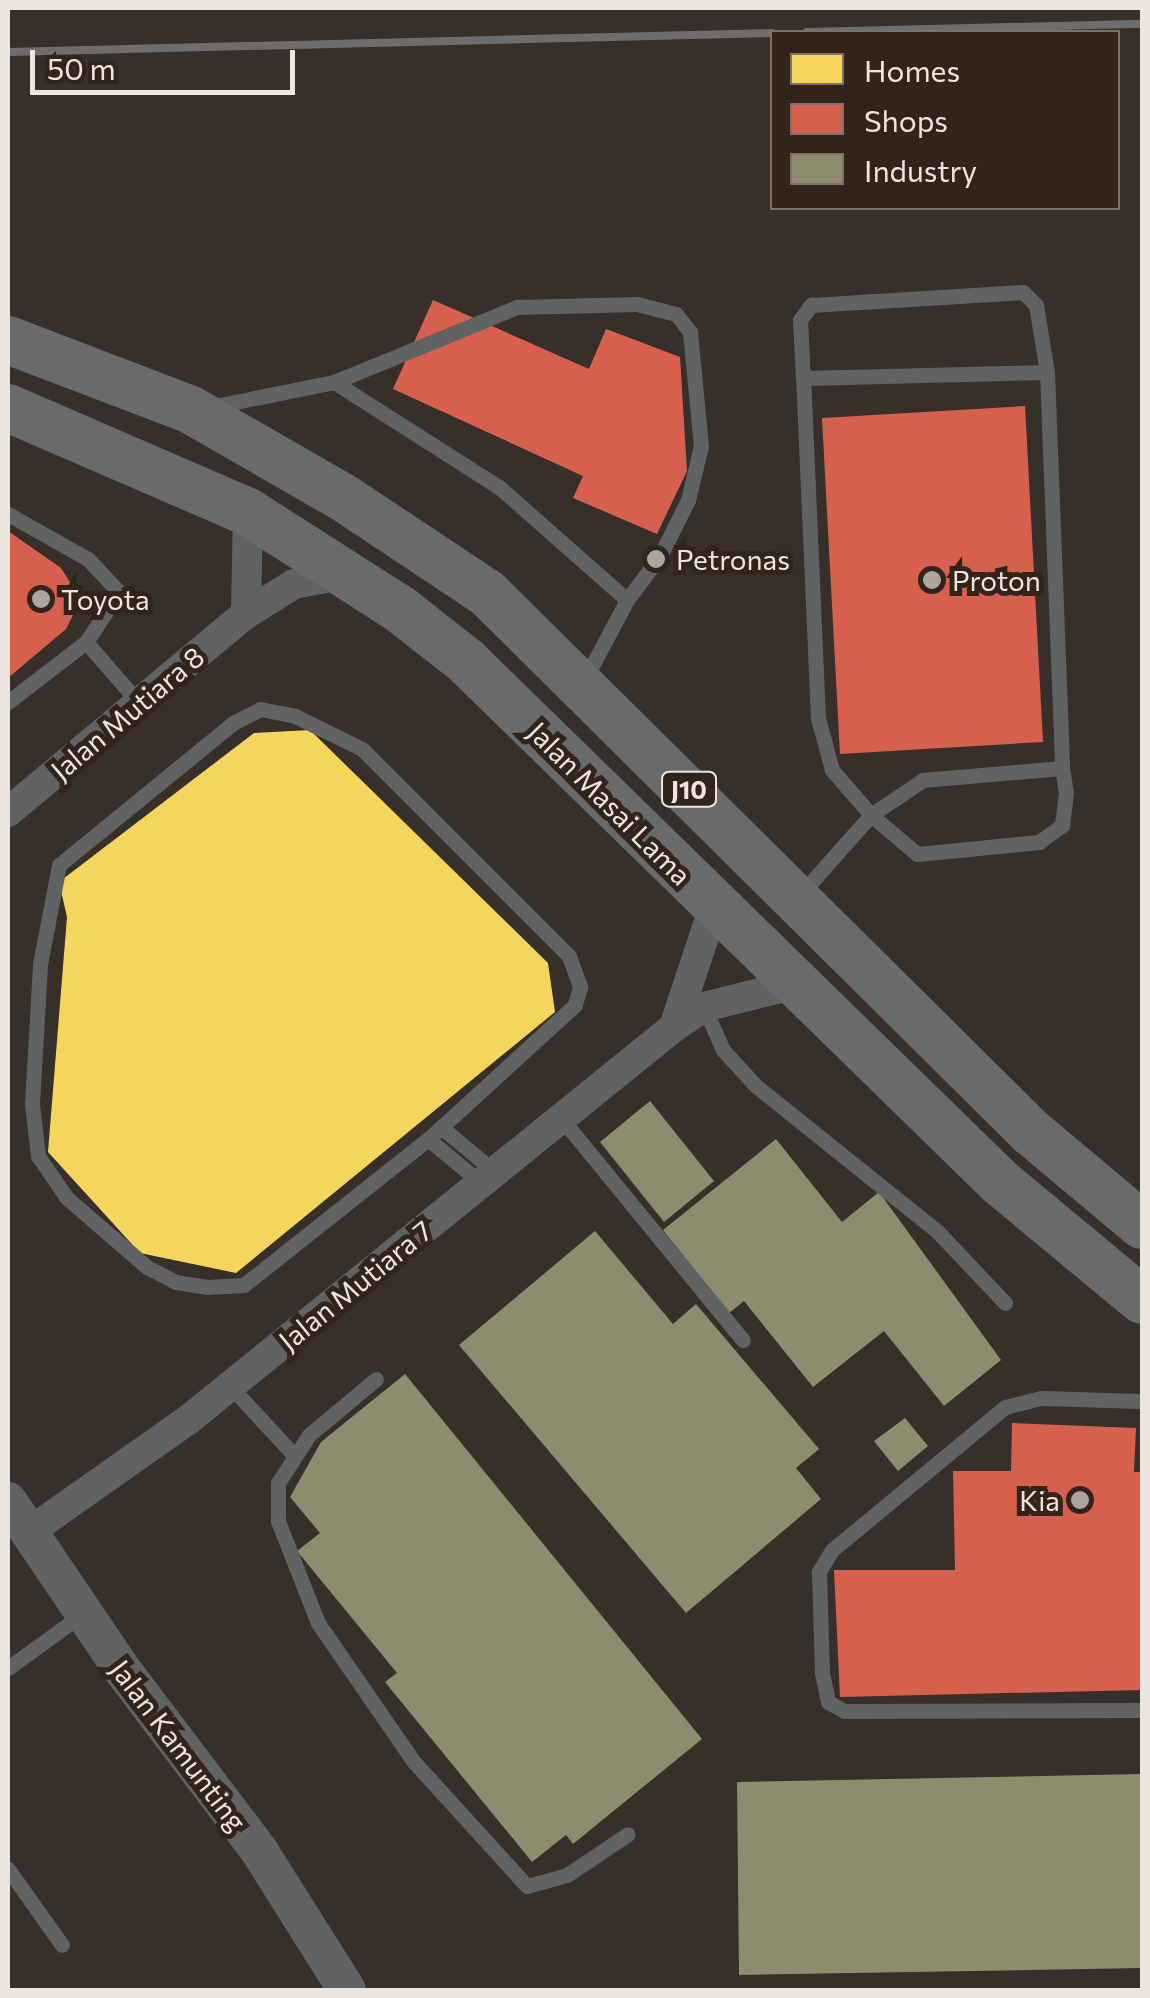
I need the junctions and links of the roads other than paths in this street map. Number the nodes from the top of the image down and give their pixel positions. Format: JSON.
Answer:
{"nodes":[{"id":1,"x":8,"y":340,"type":"edge"},
{"id":2,"x":1047,"y":372,"type":"junction"},
{"id":3,"x":803,"y":378,"type":"junction"},
{"id":4,"x":334,"y":382,"type":"junction"},
{"id":5,"x":8,"y":408,"type":"edge"},
{"id":6,"x":191,"y":410,"type":"junction"},
{"id":7,"x":248,"y":512,"type":"junction"},
{"id":8,"x":8,"y":514,"type":"edge"},
{"id":9,"x":347,"y":574,"type":"junction"},
{"id":10,"x":627,"y":600,"type":"junction"},
{"id":11,"x":246,"y":614,"type":"junction"},
{"id":12,"x":86,"y":642,"type":"junction"},
{"id":13,"x":584,"y":682,"type":"junction"},
{"id":14,"x":8,"y":702,"type":"edge"},
{"id":15,"x":139,"y":703,"type":"junction"},
{"id":16,"x":1062,"y":768,"type":"junction"},
{"id":17,"x":8,"y":812,"type":"edge"},
{"id":18,"x":870,"y":815,"type":"junction"},
{"id":19,"x":797,"y":900,"type":"junction"},
{"id":20,"x":714,"y":907,"type":"junction"},
{"id":21,"x":792,"y":985,"type":"junction"},
{"id":22,"x":704,"y":1007,"type":"junction"},
{"id":23,"x":674,"y":1027,"type":"junction"},
{"id":24,"x":561,"y":1118,"type":"junction"},
{"id":25,"x":442,"y":1126,"type":"junction"},
{"id":26,"x":428,"y":1138,"type":"junction"},
{"id":27,"x":488,"y":1177,"type":"junction"},
{"id":28,"x":1142,"y":1226,"type":"edge"},
{"id":29,"x":1142,"y":1300,"type":"edge"},
{"id":30,"x":1005,"y":1303,"type":"dead end"},
{"id":31,"x":743,"y":1340,"type":"dead end"},
{"id":32,"x":376,"y":1378,"type":"dead end"},
{"id":33,"x":230,"y":1386,"type":"junction"},
{"id":34,"x":1142,"y":1401,"type":"edge"},
{"id":35,"x":292,"y":1453,"type":"junction"},
{"id":36,"x":8,"y":1502,"type":"edge"},
{"id":37,"x":29,"y":1532,"type":"junction"},
{"id":38,"x":84,"y":1613,"type":"junction"},
{"id":39,"x":8,"y":1668,"type":"edge"},
{"id":40,"x":1142,"y":1710,"type":"edge"},
{"id":41,"x":628,"y":1834,"type":"dead end"},
{"id":42,"x":8,"y":1869,"type":"edge"},
{"id":43,"x":62,"y":1945,"type":"dead end"},
{"id":44,"x":347,"y":1990,"type":"edge"}],
"edges":[{"from":1,"to":6,"type":"main road","number":"J10"},
{"from":2,"to":3,"type":"lane"},
{"from":2,"to":3,"type":"lane"},
{"from":2,"to":16,"type":"lane"},
{"from":3,"to":18,"type":"lane"},
{"from":4,"to":6,"type":"lane"},
{"from":4,"to":10,"type":"lane"},
{"from":4,"to":10,"type":"lane"},
{"from":5,"to":7,"type":"main road","name":"Jalan Masai Lama","number":"J10"},
{"from":6,"to":13,"type":"main road","number":"J10"},
{"from":7,"to":9,"type":"main road","name":"Jalan Masai Lama","number":"J10"},
{"from":7,"to":11,"type":"street"},
{"from":8,"to":12,"type":"lane"},
{"from":9,"to":11,"type":"street","name":"Jalan Mutiara 8"},
{"from":9,"to":20,"type":"main road","name":"Jalan Masai Lama","number":"J10"},
{"from":10,"to":13,"type":"lane"},
{"from":11,"to":15,"type":"street","name":"Jalan Mutiara 8"},
{"from":12,"to":14,"type":"lane"},
{"from":12,"to":15,"type":"lane"},
{"from":13,"to":19,"type":"main road","number":"J10"},
{"from":15,"to":17,"type":"street","name":"Jalan Mutiara 8"},
{"from":16,"to":18,"type":"lane"},
{"from":16,"to":18,"type":"lane"},
{"from":18,"to":19,"type":"lane"},
{"from":19,"to":28,"type":"main road","number":"J10"},
{"from":20,"to":21,"type":"main road","name":"Jalan Masai Lama","number":"J10"},
{"from":20,"to":23,"type":"street"},
{"from":21,"to":22,"type":"street","name":"Jalan Mutiara 7"},
{"from":21,"to":29,"type":"main road","name":"Jalan Masai Lama","number":"J10"},
{"from":22,"to":23,"type":"street","name":"Jalan Mutiara 7"},
{"from":22,"to":30,"type":"lane"},
{"from":23,"to":24,"type":"street","name":"Jalan Mutiara 7"},
{"from":24,"to":27,"type":"street","name":"Jalan Mutiara 7"},
{"from":24,"to":31,"type":"lane"},
{"from":25,"to":26,"type":"lane"},
{"from":25,"to":26,"type":"lane"},
{"from":25,"to":27,"type":"lane"},
{"from":26,"to":27,"type":"lane"},
{"from":27,"to":33,"type":"street","name":"Jalan Mutiara 7"},
{"from":32,"to":35,"type":"lane"},
{"from":33,"to":35,"type":"lane"},
{"from":33,"to":37,"type":"street","name":"Jalan Mutiara 7"},
{"from":34,"to":40,"type":"lane"},
{"from":35,"to":41,"type":"lane"},
{"from":36,"to":37,"type":"street","name":"Jalan Kamunting"},
{"from":37,"to":38,"type":"street","name":"Jalan Kamunting"},
{"from":38,"to":39,"type":"lane"},
{"from":38,"to":44,"type":"street","name":"Jalan Kamunting"},
{"from":42,"to":43,"type":"lane"}]}
